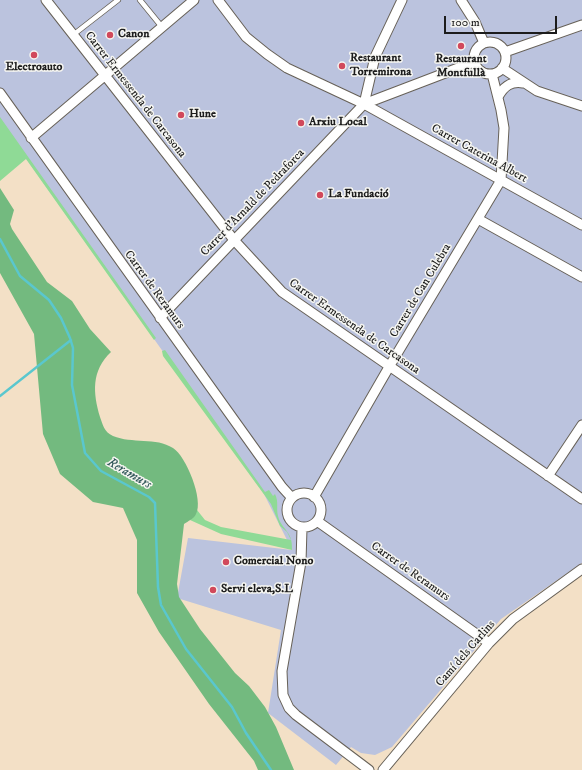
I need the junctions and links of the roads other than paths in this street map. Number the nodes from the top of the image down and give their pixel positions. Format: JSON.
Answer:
{"nodes":[{"id":1,"x":46,"y":0,"type":"edge"},
{"id":2,"x":118,"y":0,"type":"edge"},
{"id":3,"x":140,"y":0,"type":"edge"},
{"id":4,"x":194,"y":0,"type":"edge"},
{"id":5,"x":218,"y":0,"type":"edge"},
{"id":6,"x":402,"y":0,"type":"edge"},
{"id":7,"x":461,"y":0,"type":"edge"},
{"id":8,"x":582,"y":25,"type":"edge"},
{"id":9,"x":162,"y":27,"type":"junction"},
{"id":10,"x":73,"y":35,"type":"junction"},
{"id":11,"x":484,"y":43,"type":"junction"},
{"id":12,"x":504,"y":52,"type":"junction"},
{"id":13,"x":474,"y":62,"type":"junction"},
{"id":14,"x":502,"y":68,"type":"junction"},
{"id":15,"x":492,"y":74,"type":"junction"},
{"id":16,"x":104,"y":76,"type":"junction"},
{"id":17,"x":526,"y":83,"type":"junction"},
{"id":18,"x":0,"y":94,"type":"edge"},
{"id":19,"x":498,"y":98,"type":"junction"},
{"id":20,"x":364,"y":104,"type":"junction"},
{"id":21,"x":582,"y":106,"type":"edge"},
{"id":22,"x":31,"y":138,"type":"junction"},
{"id":23,"x":501,"y":180,"type":"junction"},
{"id":24,"x":478,"y":219,"type":"junction"},
{"id":25,"x":582,"y":225,"type":"edge"},
{"id":26,"x":234,"y":240,"type":"junction"},
{"id":27,"x":582,"y":276,"type":"edge"},
{"id":28,"x":160,"y":318,"type":"junction"},
{"id":29,"x":389,"y":367,"type":"junction"},
{"id":30,"x":582,"y":425,"type":"edge"},
{"id":31,"x":548,"y":476,"type":"junction"},
{"id":32,"x":314,"y":497,"type":"junction"},
{"id":33,"x":292,"y":498,"type":"junction"},
{"id":34,"x":582,"y":500,"type":"edge"},
{"id":35,"x":317,"y":521,"type":"junction"},
{"id":36,"x":302,"y":528,"type":"junction"},
{"id":37,"x":582,"y":569,"type":"edge"},
{"id":38,"x":489,"y":643,"type":"junction"},
{"id":39,"x":369,"y":770,"type":"edge"},
{"id":40,"x":383,"y":770,"type":"edge"}],
"edges":[{"from":1,"to":10,"type":"street","name":"Carrer Ermessenda de Carcasona"},
{"from":2,"to":10,"type":"lane"},
{"from":3,"to":9,"type":"lane"},
{"from":4,"to":9,"type":"street"},
{"from":5,"to":20,"type":"street","name":"Carrer Caterina Albert"},
{"from":6,"to":20,"type":"street"},
{"from":7,"to":11,"type":"street"},
{"from":8,"to":12,"type":"street"},
{"from":9,"to":16,"type":"street"},
{"from":10,"to":16,"type":"street","name":"Carrer Ermessenda de Carcasona"},
{"from":11,"to":12,"type":"street"},
{"from":11,"to":13,"type":"street"},
{"from":12,"to":14,"type":"street"},
{"from":13,"to":15,"type":"street"},
{"from":13,"to":20,"type":"street"},
{"from":14,"to":15,"type":"street"},
{"from":14,"to":17,"type":"street"},
{"from":15,"to":19,"type":"street"},
{"from":16,"to":22,"type":"street"},
{"from":16,"to":26,"type":"street","name":"Carrer Ermessenda de Carcasona"},
{"from":17,"to":19,"type":"street"},
{"from":17,"to":21,"type":"street"},
{"from":18,"to":22,"type":"street","name":"Carrer de Reramurs"},
{"from":19,"to":23,"type":"street"},
{"from":20,"to":23,"type":"street","name":"Carrer Caterina Albert"},
{"from":20,"to":26,"type":"street","name":"Carrer d'Arnald de Pedraforca"},
{"from":22,"to":28,"type":"street","name":"Carrer de Reramurs"},
{"from":23,"to":24,"type":"street","name":"Carrer de Can Culebra"},
{"from":23,"to":25,"type":"street","name":"Carrer Caterina Albert"},
{"from":24,"to":27,"type":"street"},
{"from":24,"to":29,"type":"street","name":"Carrer de Can Culebra"},
{"from":26,"to":28,"type":"street","name":"Carrer d'Arnald de Pedraforca"},
{"from":26,"to":29,"type":"street","name":"Carrer Ermessenda de Carcasona"},
{"from":28,"to":33,"type":"street","name":"Carrer de Reramurs"},
{"from":29,"to":31,"type":"street","name":"Carrer Ermessenda de Carcasona"},
{"from":29,"to":32,"type":"street","name":"Carrer de Can Culebra"},
{"from":30,"to":31,"type":"street"},
{"from":31,"to":34,"type":"street","name":"Carrer Ermessenda de Carcasona"},
{"from":32,"to":33,"type":"street"},
{"from":32,"to":35,"type":"street"},
{"from":33,"to":36,"type":"street"},
{"from":35,"to":36,"type":"street"},
{"from":35,"to":38,"type":"street","name":"Carrer de Reramurs"},
{"from":36,"to":39,"type":"street"},
{"from":37,"to":38,"type":"street","name":"Camí dels Carlins"},
{"from":38,"to":40,"type":"street","name":"Camí dels Carlins"}]}
